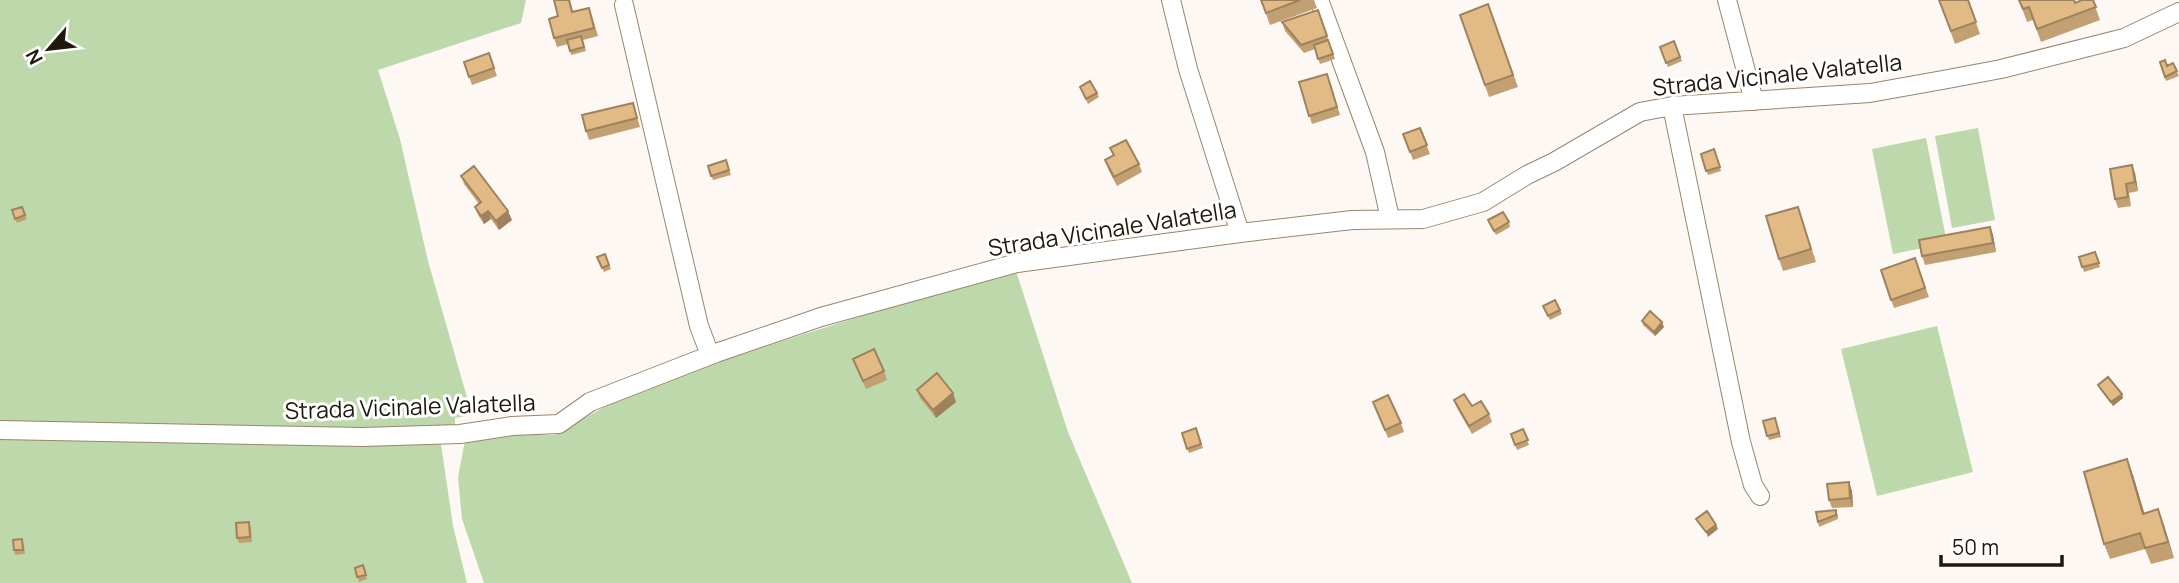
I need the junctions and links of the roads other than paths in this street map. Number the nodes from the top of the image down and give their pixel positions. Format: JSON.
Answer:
{"nodes":[{"id":1,"x":1171,"y":0,"type":"edge"},
{"id":2,"x":1320,"y":0,"type":"edge"},
{"id":3,"x":1727,"y":0,"type":"edge"},
{"id":4,"x":624,"y":5,"type":"dead end"},
{"id":5,"x":2179,"y":12,"type":"edge"},
{"id":6,"x":1754,"y":101,"type":"junction"},
{"id":7,"x":1672,"y":106,"type":"junction"},
{"id":8,"x":1391,"y":218,"type":"junction"},
{"id":9,"x":1240,"y":233,"type":"junction"},
{"id":10,"x":710,"y":355,"type":"junction"},
{"id":11,"x":0,"y":430,"type":"edge"},
{"id":12,"x":1760,"y":496,"type":"dead end"}],
"edges":[{"from":1,"to":9,"type":"street"},
{"from":2,"to":8,"type":"street"},
{"from":3,"to":6,"type":"street"},
{"from":4,"to":10,"type":"street"},
{"from":5,"to":6,"type":"street","name":"Strada Vicinale Valatella"},
{"from":6,"to":7,"type":"street","name":"Strada Vicinale Valatella"},
{"from":7,"to":8,"type":"street","name":"Strada Vicinale Valatella"},
{"from":7,"to":12,"type":"street"},
{"from":8,"to":9,"type":"street","name":"Strada Vicinale Valatella"},
{"from":9,"to":10,"type":"street","name":"Strada Vicinale Valatella"},
{"from":10,"to":11,"type":"street","name":"Strada Vicinale Valatella"}]}
